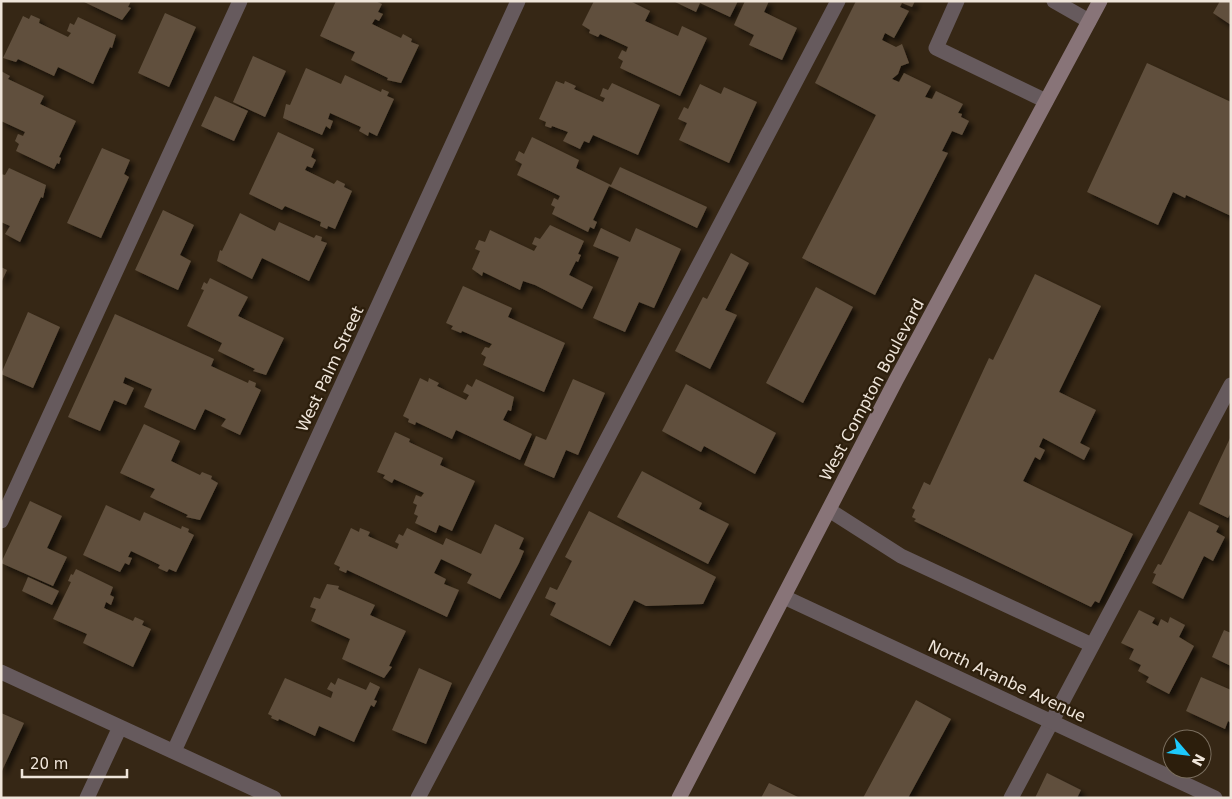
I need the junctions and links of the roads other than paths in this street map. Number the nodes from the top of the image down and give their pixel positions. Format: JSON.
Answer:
{"nodes":[{"id":1,"x":240,"y":1,"type":"edge"},
{"id":2,"x":518,"y":1,"type":"edge"},
{"id":3,"x":838,"y":1,"type":"edge"},
{"id":4,"x":957,"y":1,"type":"edge"},
{"id":5,"x":1054,"y":1,"type":"edge"},
{"id":6,"x":1100,"y":1,"type":"edge"},
{"id":7,"x":1089,"y":21,"type":"junction"},
{"id":8,"x":1046,"y":101,"type":"junction"},
{"id":9,"x":1231,"y":385,"type":"edge"},
{"id":10,"x":829,"y":510,"type":"junction"},
{"id":11,"x":1,"y":522,"type":"edge"},
{"id":12,"x":784,"y":597,"type":"junction"},
{"id":13,"x":1092,"y":645,"type":"junction"},
{"id":14,"x":1,"y":672,"type":"edge"},
{"id":15,"x":1052,"y":722,"type":"junction"},
{"id":16,"x":120,"y":727,"type":"junction"},
{"id":17,"x":174,"y":751,"type":"junction"},
{"id":18,"x":87,"y":798,"type":"edge"},
{"id":19,"x":274,"y":798,"type":"edge"},
{"id":20,"x":418,"y":798,"type":"edge"},
{"id":21,"x":680,"y":798,"type":"edge"},
{"id":22,"x":1011,"y":798,"type":"edge"},
{"id":23,"x":1215,"y":798,"type":"edge"}],
"edges":[{"from":1,"to":11,"type":"street"},
{"from":2,"to":17,"type":"street","name":"West Palm Street"},
{"from":3,"to":20,"type":"street"},
{"from":4,"to":8,"type":"street"},
{"from":5,"to":7,"type":"street"},
{"from":6,"to":7,"type":"main road","name":"West Compton Boulevard"},
{"from":7,"to":8,"type":"main road","name":"West Compton Boulevard"},
{"from":8,"to":10,"type":"main road","name":"West Compton Boulevard"},
{"from":9,"to":13,"type":"street"},
{"from":10,"to":12,"type":"main road","name":"West Compton Boulevard"},
{"from":10,"to":13,"type":"street"},
{"from":12,"to":15,"type":"street","name":"North Aranbe Avenue"},
{"from":12,"to":21,"type":"main road","name":"West Compton Boulevard"},
{"from":13,"to":15,"type":"street"},
{"from":14,"to":16,"type":"street"},
{"from":15,"to":22,"type":"street"},
{"from":15,"to":23,"type":"street","name":"North Aranbe Avenue"},
{"from":16,"to":17,"type":"street"},
{"from":16,"to":18,"type":"street"},
{"from":17,"to":19,"type":"street"}]}
